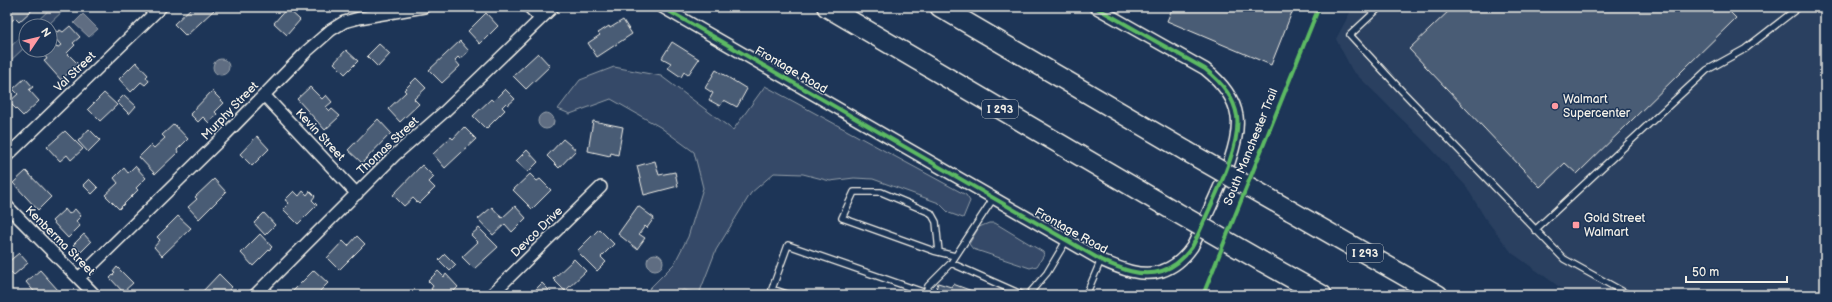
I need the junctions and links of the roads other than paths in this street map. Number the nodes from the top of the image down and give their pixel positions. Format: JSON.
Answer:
{"nodes":[{"id":1,"x":161,"y":7,"type":"edge"},
{"id":2,"x":424,"y":7,"type":"edge"},
{"id":3,"x":529,"y":7,"type":"edge"},
{"id":4,"x":553,"y":7,"type":"edge"},
{"id":5,"x":662,"y":7,"type":"edge"},
{"id":6,"x":827,"y":7,"type":"edge"},
{"id":7,"x":940,"y":7,"type":"edge"},
{"id":8,"x":1095,"y":7,"type":"edge"},
{"id":9,"x":1380,"y":7,"type":"edge"},
{"id":10,"x":1799,"y":7,"type":"edge"},
{"id":11,"x":540,"y":18,"type":"junction"},
{"id":12,"x":264,"y":95,"type":"junction"},
{"id":13,"x":7,"y":156,"type":"edge"},
{"id":14,"x":601,"y":187,"type":"dead end"},
{"id":15,"x":357,"y":194,"type":"junction"},
{"id":16,"x":993,"y":199,"type":"junction"},
{"id":17,"x":7,"y":206,"type":"edge"},
{"id":18,"x":1535,"y":230,"type":"junction"},
{"id":19,"x":1066,"y":240,"type":"junction"},
{"id":20,"x":939,"y":252,"type":"junction"},
{"id":21,"x":955,"y":256,"type":"junction"},
{"id":22,"x":1101,"y":260,"type":"junction"},
{"id":23,"x":951,"y":263,"type":"junction"},
{"id":24,"x":79,"y":278,"type":"junction"},
{"id":25,"x":1300,"y":283,"type":"junction"},
{"id":26,"x":925,"y":294,"type":"edge"},
{"id":27,"x":95,"y":295,"type":"edge"},
{"id":28,"x":255,"y":295,"type":"edge"},
{"id":29,"x":491,"y":295,"type":"edge"},
{"id":30,"x":790,"y":295,"type":"edge"},
{"id":31,"x":1023,"y":295,"type":"edge"},
{"id":32,"x":1028,"y":295,"type":"edge"},
{"id":33,"x":1086,"y":295,"type":"edge"},
{"id":34,"x":1316,"y":295,"type":"edge"},
{"id":35,"x":1322,"y":295,"type":"edge"},
{"id":36,"x":1438,"y":295,"type":"edge"},
{"id":37,"x":1629,"y":295,"type":"edge"}],
"edges":[{"from":1,"to":13,"type":"street","name":"Val Street"},
{"from":2,"to":12,"type":"street","name":"Murphy Street"},
{"from":3,"to":11,"type":"street"},
{"from":4,"to":11,"type":"street"},
{"from":5,"to":16,"type":"street","name":"Frontage Road"},
{"from":6,"to":25,"type":"highway","number":"I 293","bridge":true},
{"from":7,"to":36,"type":"highway","number":"I 293","bridge":true},
{"from":8,"to":22,"type":"street","name":"Frontage Road"},
{"from":9,"to":18,"type":"lane"},
{"from":10,"to":18,"type":"lane"},
{"from":11,"to":15,"type":"street","name":"Thomas Street"},
{"from":12,"to":15,"type":"street","name":"Kevin Street"},
{"from":12,"to":24,"type":"street","name":"Murphy Street"},
{"from":14,"to":29,"type":"street","name":"Devco Drive"},
{"from":15,"to":28,"type":"street","name":"Thomas Street"},
{"from":16,"to":19,"type":"street","name":"Frontage Road"},
{"from":16,"to":21,"type":"lane"},
{"from":17,"to":24,"type":"street","name":"Kenberma Street"},
{"from":18,"to":37,"type":"lane"},
{"from":19,"to":22,"type":"street","name":"Frontage Road"},
{"from":19,"to":32,"type":"lane"},
{"from":20,"to":20,"type":"lane"},
{"from":20,"to":21,"type":"lane"},
{"from":21,"to":23,"type":"lane"},
{"from":22,"to":33,"type":"lane"},
{"from":23,"to":26,"type":"lane"},
{"from":23,"to":31,"type":"lane"},
{"from":24,"to":27,"type":"street","name":"Kenberma Street"},
{"from":25,"to":34,"type":"highway"},
{"from":25,"to":35,"type":"highway","number":"I 293"},
{"from":26,"to":30,"type":"lane"}]}
